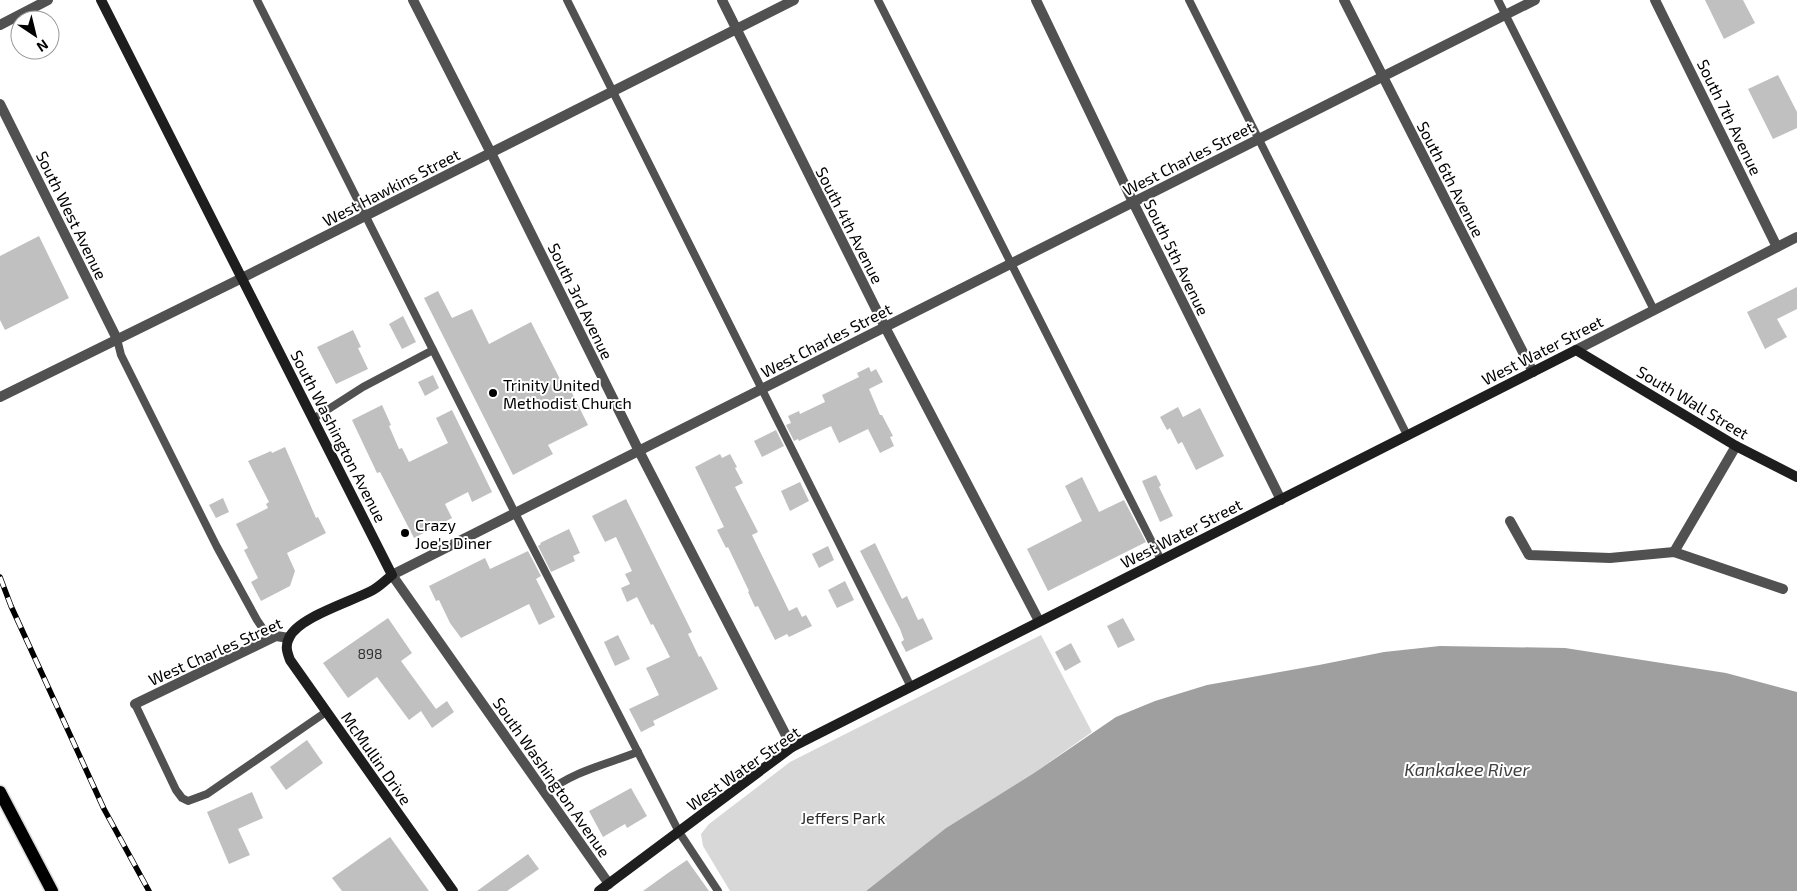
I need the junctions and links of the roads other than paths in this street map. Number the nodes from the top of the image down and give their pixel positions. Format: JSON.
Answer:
{"nodes":[{"id":1,"x":48,"y":0,"type":"edge"},
{"id":2,"x":101,"y":0,"type":"edge"},
{"id":3,"x":256,"y":0,"type":"edge"},
{"id":4,"x":413,"y":0,"type":"edge"},
{"id":5,"x":567,"y":0,"type":"edge"},
{"id":6,"x":722,"y":0,"type":"edge"},
{"id":7,"x":794,"y":0,"type":"edge"},
{"id":8,"x":878,"y":0,"type":"edge"},
{"id":9,"x":1036,"y":0,"type":"edge"},
{"id":10,"x":1189,"y":0,"type":"edge"},
{"id":11,"x":1344,"y":0,"type":"edge"},
{"id":12,"x":1498,"y":0,"type":"edge"},
{"id":13,"x":1535,"y":0,"type":"edge"},
{"id":14,"x":1655,"y":0,"type":"edge"},
{"id":15,"x":1505,"y":15,"type":"junction"},
{"id":16,"x":0,"y":25,"type":"edge"},
{"id":17,"x":736,"y":29,"type":"junction"},
{"id":18,"x":1382,"y":77,"type":"junction"},
{"id":19,"x":612,"y":92,"type":"junction"},
{"id":20,"x":0,"y":104,"type":"edge"},
{"id":21,"x":1259,"y":139,"type":"junction"},
{"id":22,"x":491,"y":153,"type":"junction"},
{"id":23,"x":1133,"y":202,"type":"junction"},
{"id":24,"x":365,"y":216,"type":"junction"},
{"id":25,"x":1797,"y":237,"type":"edge"},
{"id":26,"x":1777,"y":247,"type":"junction"},
{"id":27,"x":1011,"y":263,"type":"junction"},
{"id":28,"x":242,"y":278,"type":"junction"},
{"id":29,"x":1654,"y":310,"type":"junction"},
{"id":30,"x":885,"y":327,"type":"junction"},
{"id":31,"x":117,"y":339,"type":"junction"},
{"id":32,"x":433,"y":350,"type":"junction"},
{"id":33,"x":1576,"y":350,"type":"junction"},
{"id":34,"x":1533,"y":372,"type":"junction"},
{"id":35,"x":762,"y":389,"type":"junction"},
{"id":36,"x":0,"y":397,"type":"edge"},
{"id":37,"x":313,"y":419,"type":"junction"},
{"id":38,"x":1407,"y":435,"type":"junction"},
{"id":39,"x":1736,"y":446,"type":"junction"},
{"id":40,"x":639,"y":451,"type":"junction"},
{"id":41,"x":1797,"y":477,"type":"edge"},
{"id":42,"x":1280,"y":500,"type":"junction"},
{"id":43,"x":516,"y":513,"type":"junction"},
{"id":44,"x":1510,"y":521,"type":"dead end"},
{"id":45,"x":1674,"y":552,"type":"junction"},
{"id":46,"x":1161,"y":560,"type":"junction"},
{"id":47,"x":392,"y":575,"type":"junction"},
{"id":48,"x":1783,"y":589,"type":"dead end"},
{"id":49,"x":1039,"y":621,"type":"junction"},
{"id":50,"x":289,"y":638,"type":"junction"},
{"id":51,"x":270,"y":639,"type":"junction"},
{"id":52,"x":911,"y":686,"type":"junction"},
{"id":53,"x":135,"y":704,"type":"joint"},
{"id":54,"x":326,"y":712,"type":"junction"},
{"id":55,"x":792,"y":747,"type":"junction"},
{"id":56,"x":638,"y":752,"type":"junction"},
{"id":57,"x":0,"y":792,"type":"edge"},
{"id":58,"x":545,"y":794,"type":"junction"},
{"id":59,"x":679,"y":832,"type":"junction"},
{"id":60,"x":605,"y":888,"type":"edge"},
{"id":61,"x":52,"y":891,"type":"edge"},
{"id":62,"x":453,"y":891,"type":"edge"},
{"id":63,"x":718,"y":891,"type":"edge"}],
"edges":[{"from":1,"to":16,"type":"street"},
{"from":2,"to":28,"type":"main road","name":"South Washington Avenue"},
{"from":3,"to":24,"type":"lane"},
{"from":4,"to":22,"type":"street","name":"South 3rd Avenue"},
{"from":5,"to":19,"type":"lane"},
{"from":6,"to":17,"type":"street","name":"South 4th Avenue"},
{"from":7,"to":17,"type":"street","name":"West Hawkins Street"},
{"from":8,"to":27,"type":"lane"},
{"from":9,"to":23,"type":"street","name":"South 5th Avenue"},
{"from":10,"to":21,"type":"lane"},
{"from":11,"to":18,"type":"street","name":"South 6th Avenue"},
{"from":12,"to":15,"type":"lane"},
{"from":13,"to":15,"type":"street","name":"West Charles Street"},
{"from":14,"to":26,"type":"street","name":"South 7th Avenue"},
{"from":15,"to":18,"type":"street","name":"West Charles Street"},
{"from":15,"to":29,"type":"lane"},
{"from":17,"to":19,"type":"street","name":"West Hawkins Street"},
{"from":17,"to":30,"type":"street","name":"South 4th Avenue"},
{"from":18,"to":21,"type":"street","name":"West Charles Street"},
{"from":18,"to":34,"type":"street","name":"South 6th Avenue"},
{"from":19,"to":22,"type":"street","name":"West Hawkins Street"},
{"from":19,"to":35,"type":"lane"},
{"from":20,"to":31,"type":"street","name":"South West Avenue"},
{"from":21,"to":23,"type":"street","name":"West Charles Street"},
{"from":21,"to":38,"type":"lane"},
{"from":22,"to":24,"type":"street","name":"West Hawkins Street"},
{"from":22,"to":40,"type":"street","name":"South 3rd Avenue"},
{"from":23,"to":27,"type":"street","name":"West Charles Street"},
{"from":23,"to":42,"type":"street","name":"South 5th Avenue"},
{"from":24,"to":28,"type":"street","name":"West Hawkins Street"},
{"from":24,"to":32,"type":"lane"},
{"from":25,"to":26,"type":"street","name":"West Water Street"},
{"from":26,"to":29,"type":"street","name":"West Water Street"},
{"from":27,"to":30,"type":"street","name":"West Charles Street"},
{"from":27,"to":46,"type":"lane"},
{"from":28,"to":31,"type":"street","name":"West Hawkins Street"},
{"from":28,"to":37,"type":"main road","name":"South Washington Avenue"},
{"from":29,"to":33,"type":"street","name":"West Water Street"},
{"from":30,"to":35,"type":"street","name":"West Charles Street"},
{"from":30,"to":49,"type":"street","name":"South 4th Avenue"},
{"from":31,"to":36,"type":"street","name":"West Hawkins Street"},
{"from":31,"to":51,"type":"lane"},
{"from":32,"to":37,"type":"lane"},
{"from":32,"to":43,"type":"lane"},
{"from":33,"to":34,"type":"main road","name":"West Water Street"},
{"from":33,"to":39,"type":"main road","name":"South Wall Street"},
{"from":34,"to":38,"type":"main road","name":"West Water Street"},
{"from":35,"to":40,"type":"street","name":"West Charles Street"},
{"from":35,"to":52,"type":"lane"},
{"from":37,"to":47,"type":"main road","name":"South Washington Avenue"},
{"from":38,"to":42,"type":"main road","name":"West Water Street"},
{"from":39,"to":41,"type":"main road","name":"South Wall Street"},
{"from":39,"to":45,"type":"street"},
{"from":40,"to":43,"type":"street","name":"West Charles Street"},
{"from":40,"to":55,"type":"street","name":"South 3rd Avenue"},
{"from":42,"to":46,"type":"main road","name":"West Water Street"},
{"from":43,"to":47,"type":"street","name":"West Charles Street"},
{"from":43,"to":56,"type":"lane"},
{"from":44,"to":45,"type":"street"},
{"from":45,"to":48,"type":"street"},
{"from":46,"to":49,"type":"main road","name":"West Water Street"},
{"from":47,"to":50,"type":"main road","name":"West Charles Street"},
{"from":47,"to":58,"type":"street","name":"South Washington Avenue"},
{"from":49,"to":52,"type":"main road","name":"West Water Street"},
{"from":50,"to":51,"type":"street","name":"West Charles Street"},
{"from":50,"to":54,"type":"main road","name":"McMullin Drive"},
{"from":51,"to":53,"type":"street","name":"West Charles Street"},
{"from":52,"to":55,"type":"main road","name":"West Water Street"},
{"from":53,"to":54,"type":"lane"},
{"from":54,"to":62,"type":"main road","name":"McMullin Drive"},
{"from":55,"to":59,"type":"main road","name":"West Water Street"},
{"from":56,"to":58,"type":"lane"},
{"from":56,"to":59,"type":"lane"},
{"from":57,"to":61,"type":"main road"},
{"from":58,"to":60,"type":"street","name":"South Washington Avenue"},
{"from":59,"to":60,"type":"main road","name":"West Water Street"},
{"from":59,"to":63,"type":"lane"}]}
